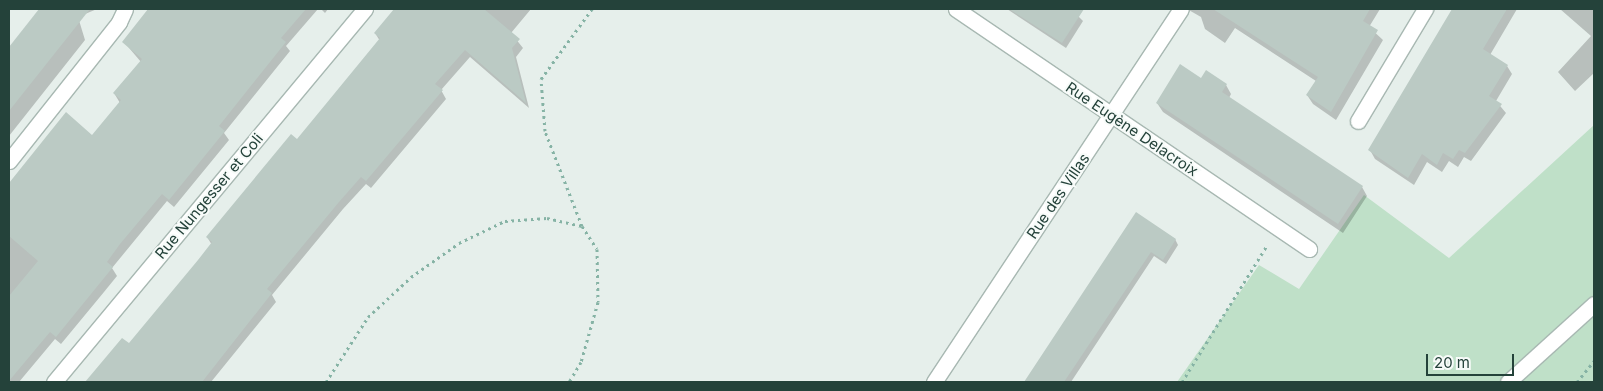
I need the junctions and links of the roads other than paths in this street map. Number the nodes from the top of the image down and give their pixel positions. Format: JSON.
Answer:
{"nodes":[{"id":1,"x":125,"y":9,"type":"edge"},
{"id":2,"x":365,"y":9,"type":"edge"},
{"id":3,"x":956,"y":9,"type":"edge"},
{"id":4,"x":1182,"y":9,"type":"edge"},
{"id":5,"x":1425,"y":9,"type":"edge"},
{"id":6,"x":1112,"y":116,"type":"junction"},
{"id":7,"x":1358,"y":121,"type":"dead end"},
{"id":8,"x":9,"y":161,"type":"edge"},
{"id":9,"x":1310,"y":249,"type":"dead end"},
{"id":10,"x":1594,"y":304,"type":"edge"},
{"id":11,"x":54,"y":382,"type":"edge"},
{"id":12,"x":934,"y":382,"type":"edge"},
{"id":13,"x":1508,"y":382,"type":"edge"}],
"edges":[{"from":1,"to":8,"type":"street"},
{"from":2,"to":11,"type":"street","name":"Rue Nungesser et Coli"},
{"from":3,"to":6,"type":"street","name":"Rue Eugène Delacroix"},
{"from":4,"to":6,"type":"street","name":"Rue des Villas"},
{"from":5,"to":7,"type":"street"},
{"from":6,"to":9,"type":"street","name":"Rue Eugène Delacroix"},
{"from":6,"to":12,"type":"street","name":"Rue des Villas"},
{"from":10,"to":13,"type":"street"}]}
